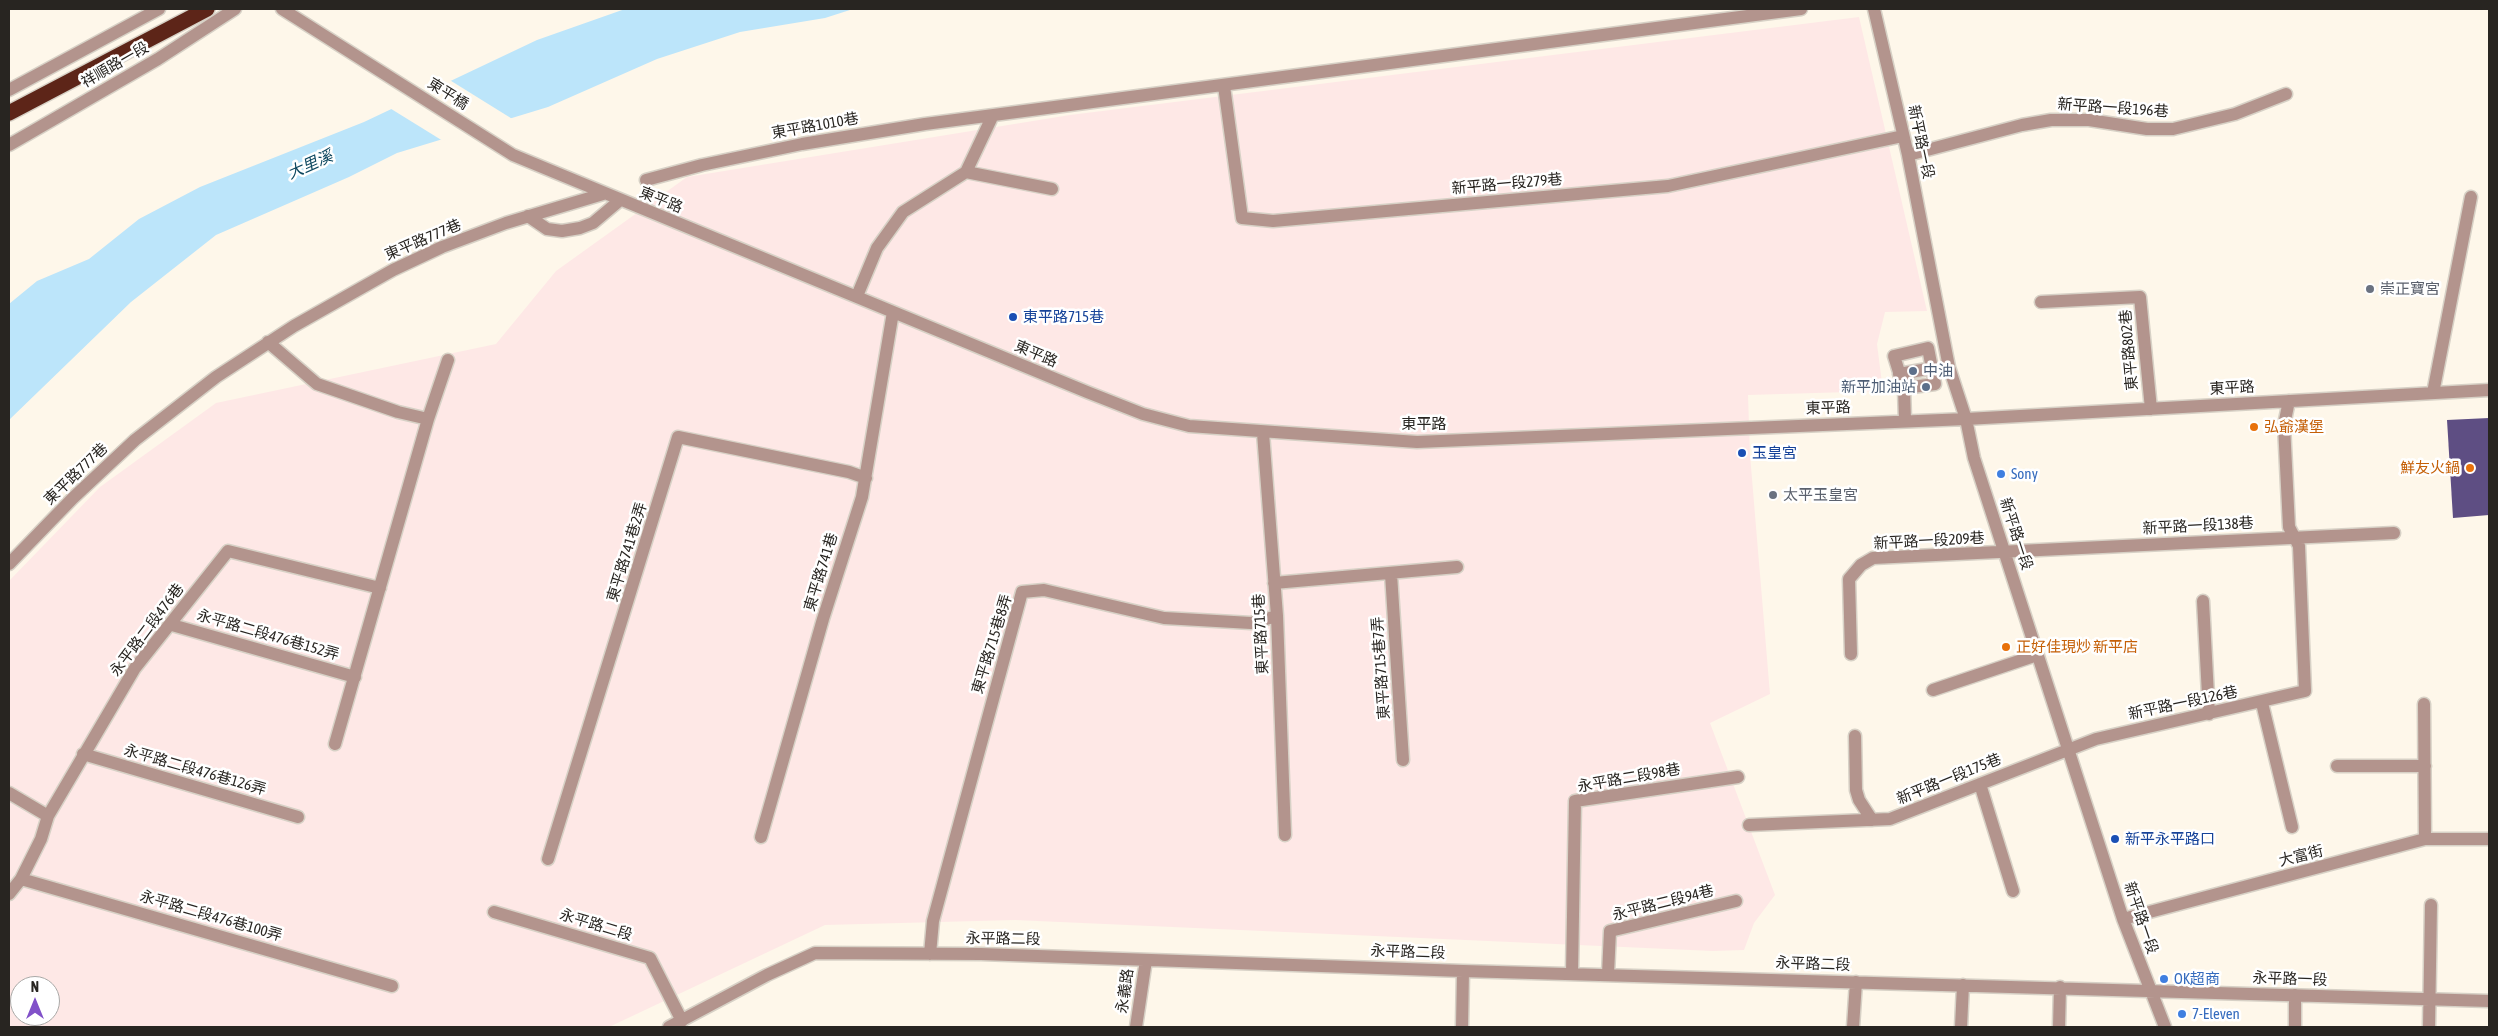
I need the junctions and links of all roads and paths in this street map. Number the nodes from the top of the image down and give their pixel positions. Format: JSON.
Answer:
{"nodes":[{"id":1,"x":159,"y":9,"type":"edge"},
{"id":2,"x":207,"y":9,"type":"edge"},
{"id":3,"x":236,"y":9,"type":"edge"},
{"id":4,"x":282,"y":9,"type":"edge"},
{"id":5,"x":1801,"y":9,"type":"edge"},
{"id":6,"x":1874,"y":9,"type":"edge"},
{"id":7,"x":1224,"y":86,"type":"junction"},
{"id":8,"x":9,"y":90,"type":"edge"},
{"id":9,"x":2286,"y":94,"type":"dead end"},
{"id":10,"x":9,"y":113,"type":"edge"},
{"id":11,"x":993,"y":115,"type":"junction"},
{"id":12,"x":1903,"y":136,"type":"junction"},
{"id":13,"x":9,"y":145,"type":"edge"},
{"id":14,"x":1908,"y":155,"type":"junction"},
{"id":15,"x":966,"y":172,"type":"junction"},
{"id":16,"x":646,"y":180,"type":"dead end"},
{"id":17,"x":1052,"y":189,"type":"dead end"},
{"id":18,"x":603,"y":194,"type":"junction"},
{"id":19,"x":2470,"y":197,"type":"dead end"},
{"id":20,"x":619,"y":201,"type":"junction"},
{"id":21,"x":528,"y":216,"type":"junction"},
{"id":22,"x":857,"y":296,"type":"junction"},
{"id":23,"x":2041,"y":302,"type":"dead end"},
{"id":24,"x":893,"y":312,"type":"junction"},
{"id":25,"x":268,"y":342,"type":"junction"},
{"id":26,"x":448,"y":360,"type":"dead end"},
{"id":27,"x":1932,"y":368,"type":"junction"},
{"id":28,"x":1899,"y":374,"type":"junction"},
{"id":29,"x":1904,"y":388,"type":"junction"},
{"id":30,"x":2489,"y":390,"type":"edge"},
{"id":31,"x":2433,"y":393,"type":"junction"},
{"id":32,"x":2289,"y":400,"type":"junction"},
{"id":33,"x":2151,"y":409,"type":"junction"},
{"id":34,"x":428,"y":419,"type":"junction"},
{"id":35,"x":1966,"y":419,"type":"junction"},
{"id":36,"x":1905,"y":421,"type":"junction"},
{"id":37,"x":1263,"y":433,"type":"junction"},
{"id":38,"x":866,"y":478,"type":"junction"},
{"id":39,"x":2394,"y":533,"type":"dead end"},
{"id":40,"x":2294,"y":537,"type":"junction"},
{"id":41,"x":2005,"y":553,"type":"junction"},
{"id":42,"x":9,"y":564,"type":"edge"},
{"id":43,"x":1457,"y":567,"type":"dead end"},
{"id":44,"x":1391,"y":574,"type":"junction"},
{"id":45,"x":1274,"y":583,"type":"junction"},
{"id":46,"x":380,"y":588,"type":"junction"},
{"id":47,"x":2203,"y":601,"type":"dead end"},
{"id":48,"x":1277,"y":616,"type":"junction"},
{"id":49,"x":172,"y":625,"type":"junction"},
{"id":50,"x":1852,"y":654,"type":"dead end"},
{"id":51,"x":2037,"y":654,"type":"junction"},
{"id":52,"x":355,"y":676,"type":"junction"},
{"id":53,"x":1933,"y":690,"type":"dead end"},
{"id":54,"x":2262,"y":702,"type":"junction"},
{"id":55,"x":2424,"y":704,"type":"dead end"},
{"id":56,"x":2208,"y":714,"type":"junction"},
{"id":57,"x":1855,"y":736,"type":"dead end"},
{"id":58,"x":335,"y":744,"type":"dead end"},
{"id":59,"x":2068,"y":748,"type":"junction"},
{"id":60,"x":83,"y":754,"type":"junction"},
{"id":61,"x":1403,"y":760,"type":"dead end"},
{"id":62,"x":2337,"y":766,"type":"dead end"},
{"id":63,"x":2425,"y":766,"type":"junction"},
{"id":64,"x":1738,"y":777,"type":"dead end"},
{"id":65,"x":1980,"y":784,"type":"junction"},
{"id":66,"x":9,"y":793,"type":"edge"},
{"id":67,"x":48,"y":816,"type":"junction"},
{"id":68,"x":298,"y":816,"type":"dead end"},
{"id":69,"x":1872,"y":820,"type":"junction"},
{"id":70,"x":1749,"y":825,"type":"dead end"},
{"id":71,"x":2292,"y":827,"type":"dead end"},
{"id":72,"x":1285,"y":834,"type":"dead end"},
{"id":73,"x":761,"y":837,"type":"dead end"},
{"id":74,"x":2489,"y":839,"type":"edge"},
{"id":75,"x":2425,"y":840,"type":"junction"},
{"id":76,"x":548,"y":859,"type":"dead end"},
{"id":77,"x":21,"y":879,"type":"junction"},
{"id":78,"x":2013,"y":891,"type":"dead end"},
{"id":79,"x":9,"y":894,"type":"edge"},
{"id":80,"x":1736,"y":901,"type":"dead end"},
{"id":81,"x":2431,"y":906,"type":"dead end"},
{"id":82,"x":494,"y":912,"type":"dead end"},
{"id":83,"x":2123,"y":919,"type":"junction"},
{"id":84,"x":930,"y":954,"type":"junction"},
{"id":85,"x":1146,"y":960,"type":"junction"},
{"id":86,"x":1463,"y":971,"type":"junction"},
{"id":87,"x":1572,"y":973,"type":"junction"},
{"id":88,"x":1608,"y":974,"type":"junction"},
{"id":89,"x":1856,"y":982,"type":"junction"},
{"id":90,"x":1963,"y":985,"type":"junction"},
{"id":91,"x":392,"y":986,"type":"dead end"},
{"id":92,"x":2060,"y":987,"type":"junction"},
{"id":93,"x":2150,"y":991,"type":"junction"},
{"id":94,"x":2295,"y":995,"type":"junction"},
{"id":95,"x":2430,"y":999,"type":"junction"},
{"id":96,"x":2489,"y":1001,"type":"edge"},
{"id":97,"x":682,"y":1021,"type":"junction"},
{"id":98,"x":669,"y":1027,"type":"edge"},
{"id":99,"x":1136,"y":1027,"type":"edge"},
{"id":100,"x":1462,"y":1027,"type":"edge"},
{"id":101,"x":1853,"y":1027,"type":"edge"},
{"id":102,"x":1961,"y":1027,"type":"edge"},
{"id":103,"x":2059,"y":1027,"type":"edge"},
{"id":104,"x":2165,"y":1027,"type":"edge"},
{"id":105,"x":2295,"y":1027,"type":"edge"},
{"id":106,"x":2429,"y":1027,"type":"edge"}],
"edges":[{"from":1,"to":8,"type":"street","name":"祥順路一段"},
{"from":2,"to":10,"type":"highway"},
{"from":3,"to":13,"type":"street","name":"祥順路一段"},
{"from":4,"to":18,"type":"street","name":"東平橋"},
{"from":5,"to":7,"type":"street"},
{"from":6,"to":12,"type":"street","name":"新平路一段"},
{"from":7,"to":11,"type":"street","name":"東平路1010巷"},
{"from":7,"to":12,"type":"street","name":"新平路一段279巷"},
{"from":9,"to":14,"type":"street","name":"新平路一段196巷"},
{"from":11,"to":15,"type":"street"},
{"from":11,"to":16,"type":"street","name":"東平路1010巷"},
{"from":12,"to":14,"type":"street","name":"新平路一段"},
{"from":14,"to":35,"type":"street","name":"新平路一段"},
{"from":15,"to":17,"type":"street"},
{"from":15,"to":22,"type":"street"},
{"from":18,"to":20,"type":"street","name":"東平路"},
{"from":18,"to":21,"type":"street","name":"東平路777巷"},
{"from":19,"to":31,"type":"street"},
{"from":20,"to":21,"type":"street"},
{"from":20,"to":22,"type":"street","name":"東平路"},
{"from":21,"to":25,"type":"street","name":"東平路777巷"},
{"from":22,"to":24,"type":"street","name":"東平路"},
{"from":23,"to":33,"type":"street","name":"東平路802巷"},
{"from":24,"to":37,"type":"street","name":"東平路"},
{"from":24,"to":38,"type":"street","name":"東平路741巷"},
{"from":25,"to":34,"type":"street"},
{"from":25,"to":42,"type":"street","name":"東平路777巷"},
{"from":26,"to":34,"type":"street"},
{"from":27,"to":28,"type":"street"},
{"from":27,"to":28,"type":"street"},
{"from":27,"to":29,"type":"street"},
{"from":28,"to":29,"type":"street"},
{"from":29,"to":36,"type":"street"},
{"from":30,"to":31,"type":"street","name":"東平路"},
{"from":31,"to":32,"type":"street","name":"東平路"},
{"from":32,"to":33,"type":"street","name":"東平路"},
{"from":32,"to":40,"type":"street"},
{"from":33,"to":35,"type":"street","name":"東平路"},
{"from":34,"to":46,"type":"street"},
{"from":35,"to":36,"type":"street","name":"東平路"},
{"from":35,"to":41,"type":"street","name":"新平路一段"},
{"from":36,"to":37,"type":"street","name":"東平路"},
{"from":37,"to":45,"type":"street","name":"東平路715巷"},
{"from":38,"to":73,"type":"street","name":"東平路741巷"},
{"from":38,"to":76,"type":"street","name":"東平路741巷2弄"},
{"from":39,"to":40,"type":"street","name":"新平路一段138巷"},
{"from":40,"to":41,"type":"street","name":"新平路一段138巷"},
{"from":40,"to":54,"type":"street","name":"新平路一段126巷"},
{"from":41,"to":50,"type":"street","name":"新平路一段209巷"},
{"from":41,"to":51,"type":"street","name":"新平路一段"},
{"from":43,"to":44,"type":"street"},
{"from":44,"to":45,"type":"street"},
{"from":44,"to":61,"type":"street","name":"東平路715巷7弄"},
{"from":45,"to":48,"type":"street","name":"東平路715巷"},
{"from":46,"to":49,"type":"street","name":"永平路二段476巷"},
{"from":46,"to":52,"type":"street"},
{"from":47,"to":56,"type":"street"},
{"from":48,"to":72,"type":"street","name":"東平路715巷"},
{"from":48,"to":84,"type":"street","name":"東平路715巷8弄"},
{"from":49,"to":52,"type":"street","name":"永平路二段476巷152弄"},
{"from":49,"to":60,"type":"street","name":"永平路二段476巷"},
{"from":51,"to":53,"type":"street"},
{"from":51,"to":59,"type":"street","name":"新平路一段"},
{"from":52,"to":58,"type":"street"},
{"from":54,"to":56,"type":"street","name":"新平路一段126巷"},
{"from":54,"to":71,"type":"street"},
{"from":55,"to":63,"type":"street"},
{"from":56,"to":59,"type":"street","name":"新平路一段126巷"},
{"from":57,"to":69,"type":"street"},
{"from":59,"to":65,"type":"street","name":"新平路一段175巷"},
{"from":59,"to":83,"type":"street","name":"新平路一段"},
{"from":60,"to":67,"type":"street","name":"永平路二段476巷"},
{"from":60,"to":68,"type":"street","name":"永平路二段476巷126弄"},
{"from":62,"to":63,"type":"street"},
{"from":63,"to":75,"type":"street"},
{"from":64,"to":87,"type":"street","name":"永平路二段98巷"},
{"from":65,"to":69,"type":"street","name":"新平路一段175巷"},
{"from":65,"to":78,"type":"street"},
{"from":66,"to":67,"type":"street"},
{"from":67,"to":77,"type":"street","name":"永平路二段476巷"},
{"from":69,"to":70,"type":"street","name":"新平路一段175巷"},
{"from":74,"to":75,"type":"street","name":"大富街"},
{"from":75,"to":83,"type":"street","name":"大富街"},
{"from":77,"to":79,"type":"street","name":"永平路二段476巷"},
{"from":77,"to":91,"type":"street","name":"永平路二段476巷100弄"},
{"from":80,"to":88,"type":"street","name":"永平路二段94巷"},
{"from":81,"to":95,"type":"street"},
{"from":82,"to":97,"type":"street","name":"永平路二段"},
{"from":83,"to":93,"type":"street","name":"新平路一段"},
{"from":84,"to":85,"type":"street","name":"永平路二段"},
{"from":84,"to":97,"type":"street","name":"永平路二段"},
{"from":85,"to":86,"type":"street","name":"永平路二段"},
{"from":85,"to":99,"type":"street","name":"永義路"},
{"from":86,"to":87,"type":"street","name":"永平路二段"},
{"from":86,"to":100,"type":"street"},
{"from":87,"to":88,"type":"street","name":"永平路二段"},
{"from":88,"to":89,"type":"street","name":"永平路二段"},
{"from":89,"to":90,"type":"street","name":"永平路二段"},
{"from":89,"to":101,"type":"street"},
{"from":90,"to":92,"type":"street","name":"永平路二段"},
{"from":90,"to":102,"type":"street"},
{"from":92,"to":93,"type":"street","name":"永平路二段"},
{"from":92,"to":103,"type":"street"},
{"from":93,"to":94,"type":"street","name":"永平路一段"},
{"from":93,"to":104,"type":"street","name":"新平路一段"},
{"from":94,"to":95,"type":"street","name":"永平路一段"},
{"from":94,"to":105,"type":"street"},
{"from":95,"to":96,"type":"street","name":"永平路一段"},
{"from":95,"to":106,"type":"street"},
{"from":97,"to":98,"type":"street","name":"永平路二段"}]}
